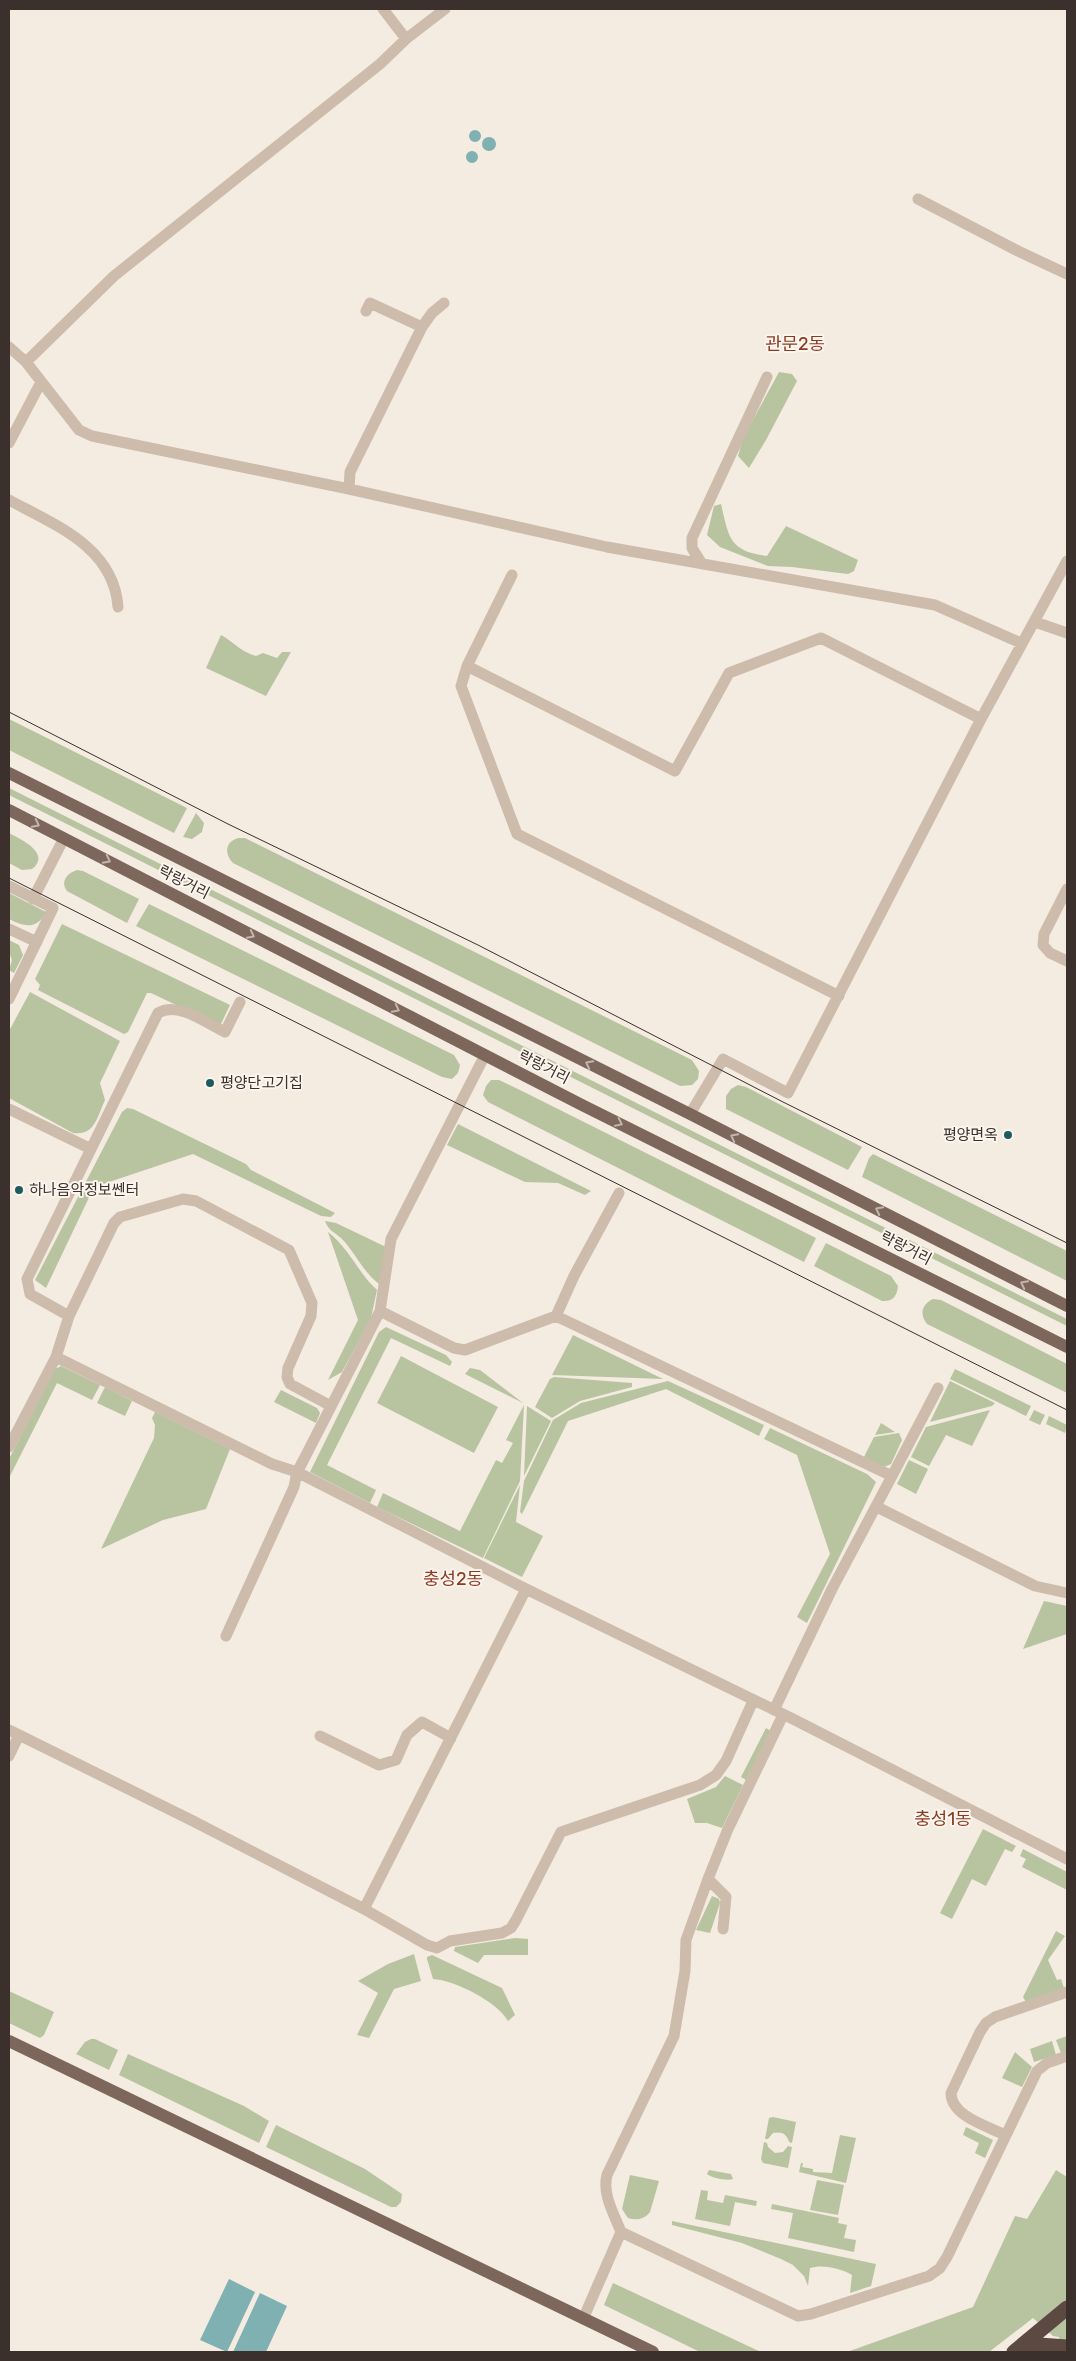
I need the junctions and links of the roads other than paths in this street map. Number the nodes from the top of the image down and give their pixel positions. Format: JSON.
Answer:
{"nodes":[{"id":1,"x":383,"y":9,"type":"edge"},
{"id":2,"x":445,"y":9,"type":"edge"},
{"id":3,"x":406,"y":39,"type":"junction"},
{"id":4,"x":918,"y":199,"type":"dead end"},
{"id":5,"x":1067,"y":274,"type":"edge"},
{"id":6,"x":444,"y":303,"type":"dead end"},
{"id":7,"x":366,"y":311,"type":"dead end"},
{"id":8,"x":422,"y":327,"type":"junction"},
{"id":9,"x":9,"y":347,"type":"edge"},
{"id":10,"x":26,"y":362,"type":"junction"},
{"id":11,"x":767,"y":377,"type":"dead end"},
{"id":12,"x":41,"y":382,"type":"junction"},
{"id":13,"x":9,"y":443,"type":"edge"},
{"id":14,"x":349,"y":489,"type":"junction"},
{"id":15,"x":9,"y":500,"type":"edge"},
{"id":16,"x":1067,"y":561,"type":"edge"},
{"id":17,"x":702,"y":564,"type":"junction"},
{"id":18,"x":512,"y":575,"type":"dead end"},
{"id":19,"x":118,"y":607,"type":"dead end"},
{"id":20,"x":1035,"y":622,"type":"junction"},
{"id":21,"x":1067,"y":633,"type":"edge"},
{"id":22,"x":1021,"y":644,"type":"junction"},
{"id":23,"x":467,"y":666,"type":"junction"},
{"id":24,"x":980,"y":719,"type":"junction"},
{"id":25,"x":9,"y":773,"type":"edge"},
{"id":26,"x":9,"y":810,"type":"edge"},
{"id":27,"x":64,"y":838,"type":"junction"},
{"id":28,"x":9,"y":886,"type":"edge"},
{"id":29,"x":1067,"y":889,"type":"edge"},
{"id":30,"x":34,"y":899,"type":"junction"},
{"id":31,"x":9,"y":929,"type":"edge"},
{"id":32,"x":37,"y":942,"type":"junction"},
{"id":33,"x":1067,"y":961,"type":"edge"},
{"id":34,"x":838,"y":996,"type":"junction"},
{"id":35,"x":9,"y":999,"type":"edge"},
{"id":36,"x":240,"y":1002,"type":"dead end"},
{"id":37,"x":485,"y":1055,"type":"junction"},
{"id":38,"x":9,"y":1109,"type":"edge"},
{"id":39,"x":690,"y":1114,"type":"junction"},
{"id":40,"x":91,"y":1149,"type":"junction"},
{"id":41,"x":619,"y":1194,"type":"dead end"},
{"id":42,"x":1067,"y":1306,"type":"edge"},
{"id":43,"x":380,"y":1311,"type":"junction"},
{"id":44,"x":69,"y":1316,"type":"junction"},
{"id":45,"x":556,"y":1316,"type":"junction"},
{"id":46,"x":1067,"y":1347,"type":"edge"},
{"id":47,"x":56,"y":1357,"type":"junction"},
{"id":48,"x":938,"y":1388,"type":"dead end"},
{"id":49,"x":331,"y":1406,"type":"junction"},
{"id":50,"x":9,"y":1447,"type":"edge"},
{"id":51,"x":297,"y":1472,"type":"junction"},
{"id":52,"x":892,"y":1476,"type":"junction"},
{"id":53,"x":877,"y":1507,"type":"junction"},
{"id":54,"x":526,"y":1589,"type":"junction"},
{"id":55,"x":1067,"y":1593,"type":"edge"},
{"id":56,"x":226,"y":1636,"type":"dead end"},
{"id":57,"x":753,"y":1701,"type":"junction"},
{"id":58,"x":778,"y":1713,"type":"junction"},
{"id":59,"x":14,"y":1732,"type":"edge"},
{"id":60,"x":320,"y":1736,"type":"dead end"},
{"id":61,"x":451,"y":1738,"type":"junction"},
{"id":62,"x":9,"y":1756,"type":"edge"},
{"id":63,"x":1067,"y":1859,"type":"edge"},
{"id":64,"x":708,"y":1879,"type":"junction"},
{"id":65,"x":364,"y":1909,"type":"junction"},
{"id":66,"x":724,"y":1929,"type":"dead end"},
{"id":67,"x":1067,"y":1992,"type":"edge"},
{"id":68,"x":9,"y":2042,"type":"edge"},
{"id":69,"x":1067,"y":2056,"type":"edge"},
{"id":70,"x":1005,"y":2135,"type":"junction"},
{"id":71,"x":621,"y":2232,"type":"junction"},
{"id":72,"x":1067,"y":2308,"type":"edge"},
{"id":73,"x":583,"y":2319,"type":"junction"},
{"id":74,"x":1067,"y":2347,"type":"edge"},
{"id":75,"x":653,"y":2352,"type":"edge"},
{"id":76,"x":1015,"y":2352,"type":"edge"}],
"edges":[{"from":1,"to":3,"type":"street"},
{"from":2,"to":3,"type":"street"},
{"from":3,"to":10,"type":"street"},
{"from":4,"to":5,"type":"street"},
{"from":6,"to":8,"type":"street"},
{"from":7,"to":8,"type":"street"},
{"from":8,"to":14,"type":"street"},
{"from":9,"to":10,"type":"street"},
{"from":10,"to":12,"type":"street"},
{"from":11,"to":17,"type":"street"},
{"from":12,"to":13,"type":"street"},
{"from":12,"to":14,"type":"street"},
{"from":14,"to":17,"type":"street"},
{"from":15,"to":19,"type":"street"},
{"from":16,"to":20,"type":"street"},
{"from":17,"to":22,"type":"street"},
{"from":18,"to":23,"type":"street"},
{"from":20,"to":21,"type":"street"},
{"from":20,"to":22,"type":"street"},
{"from":22,"to":24,"type":"street"},
{"from":23,"to":24,"type":"street"},
{"from":23,"to":34,"type":"street"},
{"from":24,"to":34,"type":"street"},
{"from":39,"to":25,"type":"main road","name":"락랑거리","one_way":true},
{"from":26,"to":27,"type":"main road","name":"락랑거리","one_way":true},
{"from":27,"to":30,"type":"street"},
{"from":27,"to":37,"type":"main road","name":"락랑거리","one_way":true},
{"from":28,"to":30,"type":"street"},
{"from":29,"to":33,"type":"street"},
{"from":30,"to":32,"type":"street"},
{"from":31,"to":32,"type":"street"},
{"from":32,"to":35,"type":"street"},
{"from":34,"to":39,"type":"street"},
{"from":36,"to":40,"type":"street"},
{"from":37,"to":43,"type":"street"},
{"from":37,"to":46,"type":"main road","name":"락랑거리","one_way":true},
{"from":38,"to":40,"type":"street"},
{"from":42,"to":39,"type":"main road","name":"락랑거리","one_way":true},
{"from":40,"to":44,"type":"street"},
{"from":41,"to":45,"type":"street"},
{"from":43,"to":45,"type":"street"},
{"from":43,"to":49,"type":"street"},
{"from":44,"to":47,"type":"street"},
{"from":44,"to":49,"type":"street"},
{"from":45,"to":52,"type":"street"},
{"from":47,"to":50,"type":"street"},
{"from":47,"to":51,"type":"street"},
{"from":48,"to":52,"type":"street"},
{"from":49,"to":51,"type":"street"},
{"from":51,"to":54,"type":"street"},
{"from":51,"to":56,"type":"street"},
{"from":52,"to":53,"type":"street"},
{"from":53,"to":55,"type":"street"},
{"from":53,"to":58,"type":"street"},
{"from":54,"to":57,"type":"street"},
{"from":54,"to":61,"type":"street"},
{"from":57,"to":58,"type":"street"},
{"from":57,"to":65,"type":"street"},
{"from":58,"to":63,"type":"street"},
{"from":58,"to":64,"type":"street"},
{"from":59,"to":62,"type":"street"},
{"from":59,"to":65,"type":"street"},
{"from":60,"to":61,"type":"street"},
{"from":61,"to":65,"type":"street"},
{"from":64,"to":66,"type":"street"},
{"from":64,"to":71,"type":"street"},
{"from":67,"to":70,"type":"street"},
{"from":68,"to":73,"type":"main road"},
{"from":69,"to":70,"type":"street"},
{"from":70,"to":71,"type":"street"},
{"from":71,"to":73,"type":"street"},
{"from":72,"to":76,"type":"highway"},
{"from":73,"to":75,"type":"main road"},
{"from":74,"to":76,"type":"highway"}]}
